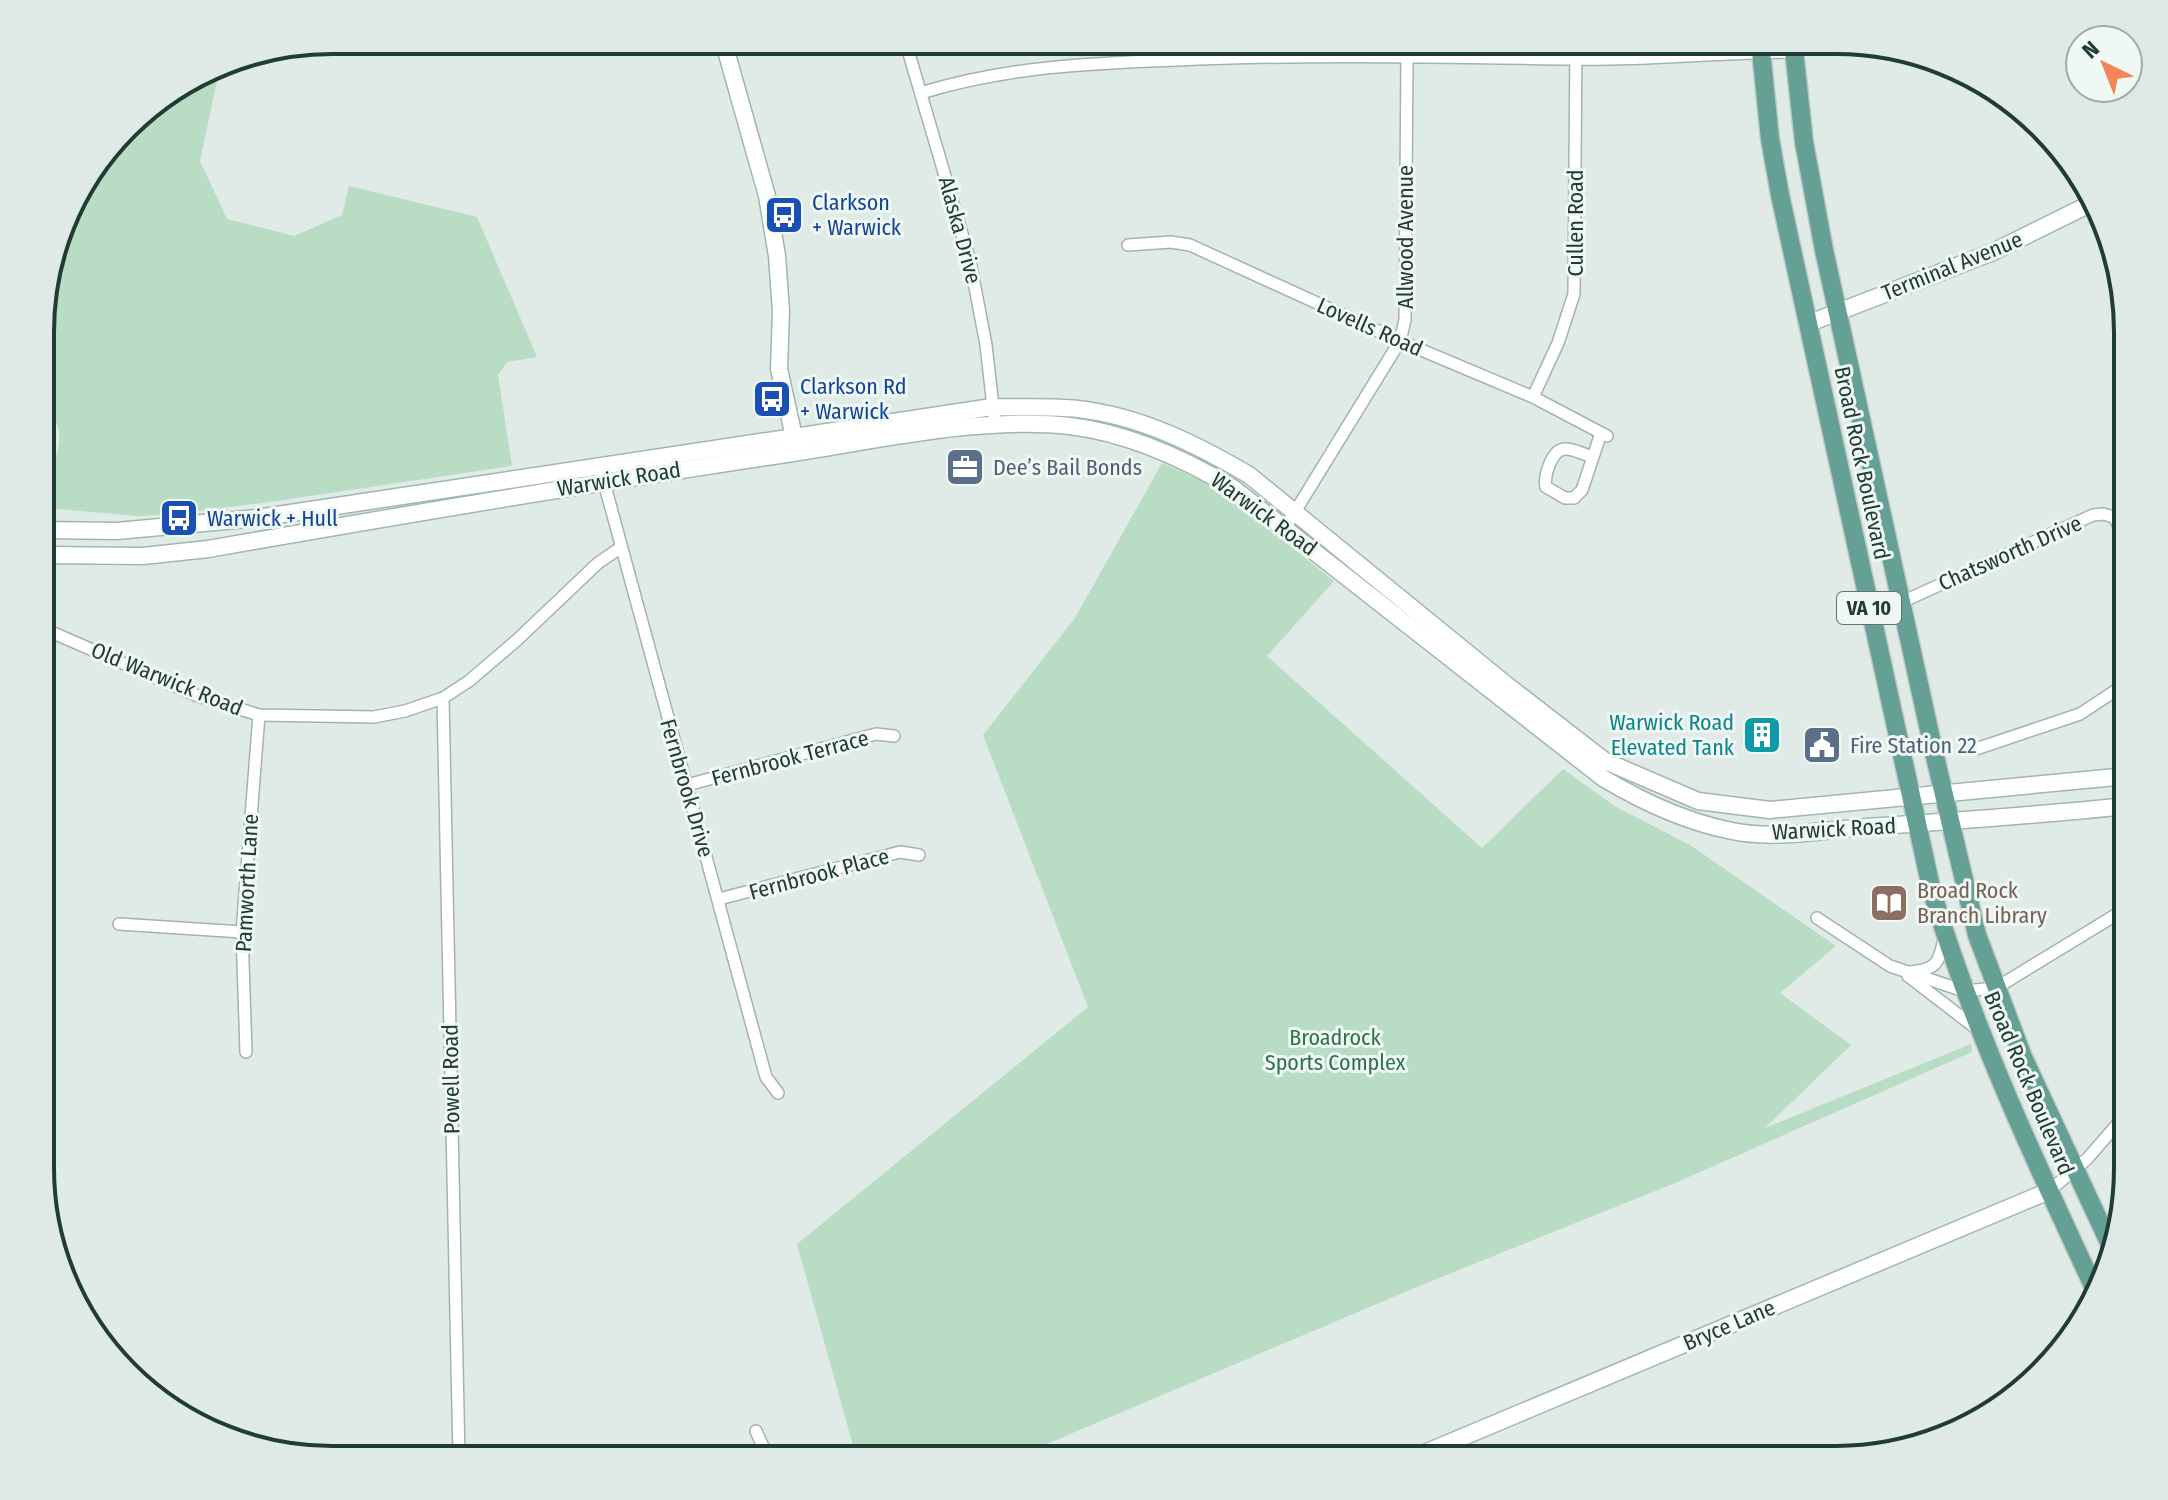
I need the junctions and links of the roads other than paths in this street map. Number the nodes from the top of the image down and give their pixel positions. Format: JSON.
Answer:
{"nodes":[{"id":1,"x":727,"y":54,"type":"edge"},
{"id":2,"x":909,"y":54,"type":"edge"},
{"id":3,"x":1576,"y":55,"type":"edge"},
{"id":4,"x":1635,"y":55,"type":"edge"},
{"id":5,"x":1761,"y":55,"type":"edge"},
{"id":6,"x":1794,"y":55,"type":"edge"},
{"id":7,"x":1407,"y":56,"type":"junction"},
{"id":8,"x":1576,"y":59,"type":"junction"},
{"id":9,"x":921,"y":93,"type":"junction"},
{"id":10,"x":2084,"y":207,"type":"edge"},
{"id":11,"x":1128,"y":245,"type":"dead end"},
{"id":12,"x":1837,"y":313,"type":"junction"},
{"id":13,"x":1807,"y":324,"type":"junction"},
{"id":14,"x":1400,"y":341,"type":"junction"},
{"id":15,"x":1533,"y":397,"type":"junction"},
{"id":16,"x":993,"y":415,"type":"junction"},
{"id":17,"x":796,"y":444,"type":"junction"},
{"id":18,"x":1593,"y":457,"type":"junction"},
{"id":19,"x":602,"y":474,"type":"junction"},
{"id":20,"x":1296,"y":513,"type":"junction"},
{"id":21,"x":2113,"y":517,"type":"edge"},
{"id":22,"x":1285,"y":528,"type":"junction"},
{"id":23,"x":54,"y":530,"type":"edge"},
{"id":24,"x":620,"y":548,"type":"junction"},
{"id":25,"x":54,"y":555,"type":"edge"},
{"id":26,"x":1902,"y":602,"type":"junction"},
{"id":27,"x":54,"y":633,"type":"edge"},
{"id":28,"x":2113,"y":692,"type":"edge"},
{"id":29,"x":443,"y":698,"type":"junction"},
{"id":30,"x":259,"y":715,"type":"junction"},
{"id":31,"x":894,"y":736,"type":"dead end"},
{"id":32,"x":1976,"y":749,"type":"dead end"},
{"id":33,"x":2113,"y":777,"type":"edge"},
{"id":34,"x":687,"y":785,"type":"junction"},
{"id":35,"x":1943,"y":793,"type":"junction"},
{"id":36,"x":1912,"y":796,"type":"junction"},
{"id":37,"x":2113,"y":807,"type":"edge"},
{"id":38,"x":1949,"y":822,"type":"junction"},
{"id":39,"x":1918,"y":824,"type":"junction"},
{"id":40,"x":919,"y":855,"type":"dead end"},
{"id":41,"x":719,"y":899,"type":"junction"},
{"id":42,"x":2113,"y":917,"type":"edge"},
{"id":43,"x":1817,"y":918,"type":"dead end"},
{"id":44,"x":119,"y":924,"type":"dead end"},
{"id":45,"x":242,"y":932,"type":"junction"},
{"id":46,"x":1945,"y":934,"type":"junction"},
{"id":47,"x":1905,"y":973,"type":"junction"},
{"id":48,"x":1996,"y":988,"type":"junction"},
{"id":49,"x":1964,"y":991,"type":"junction"},
{"id":50,"x":1979,"y":1031,"type":"junction"},
{"id":51,"x":246,"y":1052,"type":"dead end"},
{"id":52,"x":778,"y":1093,"type":"dead end"},
{"id":53,"x":2113,"y":1129,"type":"edge"},
{"id":54,"x":2076,"y":1170,"type":"junction"},
{"id":55,"x":2049,"y":1191,"type":"junction"},
{"id":56,"x":2105,"y":1234,"type":"edge"},
{"id":57,"x":2090,"y":1279,"type":"edge"},
{"id":58,"x":756,"y":1431,"type":"dead end"},
{"id":59,"x":459,"y":1445,"type":"edge"},
{"id":60,"x":762,"y":1445,"type":"edge"},
{"id":61,"x":1442,"y":1446,"type":"edge"}],
"edges":[{"from":1,"to":17,"type":"main road"},
{"from":2,"to":9,"type":"street","name":"Alaska Drive"},
{"from":3,"to":8,"type":"street","name":"Cullen Road"},
{"from":4,"to":8,"type":"street"},
{"from":5,"to":13,"type":"main road","name":"Broad Rock Boulevard","number":"VA 10"},
{"from":6,"to":12,"type":"main road","name":"Broad Rock Boulevard","number":"VA 10"},
{"from":7,"to":8,"type":"street"},
{"from":7,"to":9,"type":"street"},
{"from":7,"to":14,"type":"street","name":"Allwood Avenue"},
{"from":8,"to":15,"type":"street","name":"Cullen Road"},
{"from":9,"to":16,"type":"street","name":"Alaska Drive"},
{"from":10,"to":12,"type":"main road","name":"Terminal Avenue"},
{"from":11,"to":14,"type":"street","name":"Lovells Road"},
{"from":12,"to":13,"type":"main road","name":"Terminal Avenue"},
{"from":12,"to":26,"type":"main road","name":"Broad Rock Boulevard","number":"VA 10"},
{"from":13,"to":36,"type":"main road","name":"Broad Rock Boulevard","number":"VA 10"},
{"from":14,"to":15,"type":"street","name":"Lovells Road"},
{"from":14,"to":20,"type":"street","name":"Allwood Avenue"},
{"from":15,"to":18,"type":"street","name":"Lovells Road"},
{"from":16,"to":17,"type":"main road","name":"Warwick Road"},
{"from":16,"to":20,"type":"main road","name":"Warwick Road"},
{"from":16,"to":22,"type":"main road","name":"Warwick Road"},
{"from":17,"to":19,"type":"main road","name":"Warwick Road"},
{"from":18,"to":18,"type":"street"},
{"from":19,"to":23,"type":"main road","name":"Warwick Road"},
{"from":19,"to":24,"type":"street","name":"Fernbrook Drive"},
{"from":19,"to":25,"type":"main road","name":"Warwick Road"},
{"from":20,"to":22,"type":"street","name":"Allwood Avenue"},
{"from":20,"to":36,"type":"main road","name":"Warwick Road"},
{"from":21,"to":26,"type":"street","name":"Chatsworth Drive"},
{"from":22,"to":39,"type":"main road","name":"Warwick Road"},
{"from":24,"to":29,"type":"street","name":"Old Warwick Road"},
{"from":24,"to":34,"type":"street","name":"Fernbrook Drive"},
{"from":26,"to":35,"type":"main road","name":"Broad Rock Boulevard","number":"VA 10"},
{"from":27,"to":30,"type":"street","name":"Old Warwick Road"},
{"from":28,"to":32,"type":"street"},
{"from":29,"to":30,"type":"street","name":"Old Warwick Road"},
{"from":29,"to":59,"type":"street","name":"Powell Road"},
{"from":30,"to":45,"type":"street","name":"Pamworth Lane"},
{"from":31,"to":34,"type":"street","name":"Fernbrook Terrace"},
{"from":33,"to":35,"type":"main road","name":"Warwick Road"},
{"from":34,"to":41,"type":"street","name":"Fernbrook Drive"},
{"from":35,"to":36,"type":"main road","name":"Warwick Road"},
{"from":35,"to":38,"type":"main road","name":"Broad Rock Boulevard","number":"VA 10"},
{"from":36,"to":39,"type":"main road","name":"Broad Rock Boulevard","number":"VA 10"},
{"from":37,"to":38,"type":"main road","name":"Warwick Road"},
{"from":38,"to":39,"type":"main road","name":"Warwick Road"},
{"from":38,"to":48,"type":"main road","name":"Broad Rock Boulevard","number":"VA 10"},
{"from":39,"to":46,"type":"main road","name":"Broad Rock Boulevard","number":"VA 10"},
{"from":40,"to":41,"type":"street","name":"Fernbrook Place"},
{"from":41,"to":52,"type":"street","name":"Fernbrook Drive"},
{"from":42,"to":48,"type":"street"},
{"from":43,"to":47,"type":"street"},
{"from":44,"to":45,"type":"street"},
{"from":45,"to":51,"type":"street","name":"Pamworth Lane"},
{"from":46,"to":47,"type":"street"},
{"from":46,"to":49,"type":"main road","name":"Broad Rock Boulevard","number":"VA 10"},
{"from":47,"to":49,"type":"street"},
{"from":47,"to":50,"type":"street"},
{"from":48,"to":49,"type":"street"},
{"from":48,"to":54,"type":"main road","name":"Broad Rock Boulevard","number":"VA 10"},
{"from":49,"to":50,"type":"main road","name":"Broad Rock Boulevard","number":"VA 10"},
{"from":50,"to":55,"type":"main road","name":"Broad Rock Boulevard","number":"VA 10"},
{"from":53,"to":54,"type":"street"},
{"from":54,"to":55,"type":"street"},
{"from":54,"to":56,"type":"main road","name":"Broad Rock Boulevard","number":"VA 10"},
{"from":55,"to":57,"type":"main road","name":"Broad Rock Boulevard","number":"VA 10"},
{"from":55,"to":61,"type":"main road","name":"Bryce Lane"},
{"from":58,"to":60,"type":"street"}]}
